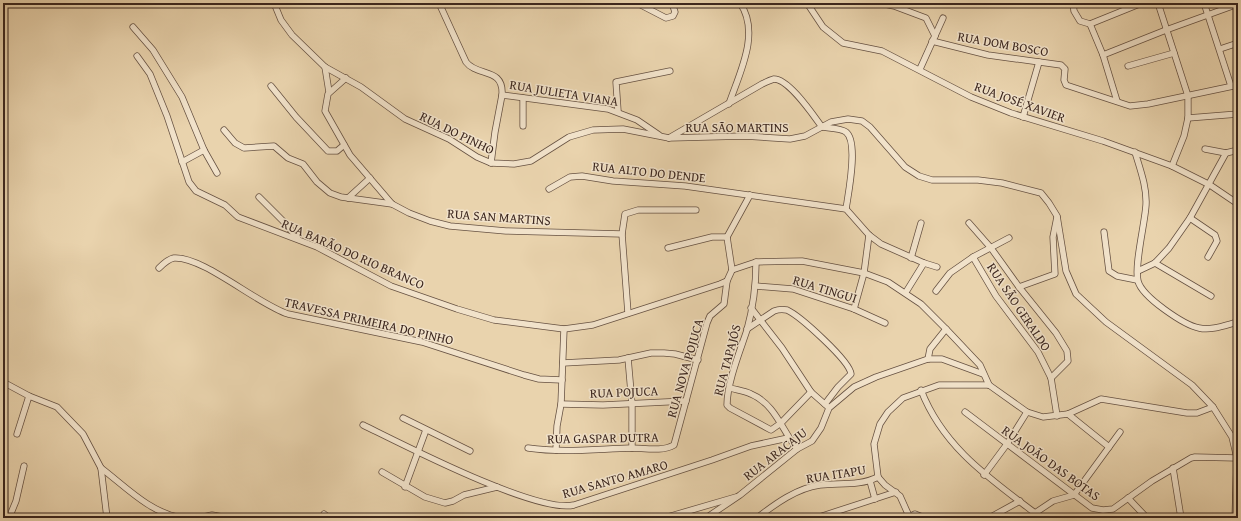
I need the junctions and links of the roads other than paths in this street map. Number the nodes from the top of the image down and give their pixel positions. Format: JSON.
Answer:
{"nodes":[{"id":1,"x":274,"y":3,"type":"edge"},
{"id":2,"x":439,"y":3,"type":"edge"},
{"id":3,"x":638,"y":3,"type":"edge"},
{"id":4,"x":672,"y":3,"type":"edge"},
{"id":5,"x":740,"y":3,"type":"edge"},
{"id":6,"x":807,"y":3,"type":"edge"},
{"id":7,"x":880,"y":3,"type":"edge"},
{"id":8,"x":1073,"y":3,"type":"edge"},
{"id":9,"x":1142,"y":3,"type":"edge"},
{"id":10,"x":1158,"y":3,"type":"edge"},
{"id":11,"x":1204,"y":3,"type":"edge"},
{"id":12,"x":1238,"y":4,"type":"edge"},
{"id":13,"x":1208,"y":14,"type":"junction"},
{"id":14,"x":943,"y":18,"type":"dead end"},
{"id":15,"x":1091,"y":26,"type":"junction"},
{"id":16,"x":133,"y":27,"type":"dead end"},
{"id":17,"x":1166,"y":30,"type":"junction"},
{"id":18,"x":934,"y":39,"type":"junction"},
{"id":19,"x":1238,"y":43,"type":"edge"},
{"id":20,"x":1220,"y":49,"type":"junction"},
{"id":21,"x":1174,"y":53,"type":"junction"},
{"id":22,"x":137,"y":56,"type":"dead end"},
{"id":23,"x":1103,"y":56,"type":"junction"},
{"id":24,"x":1039,"y":62,"type":"junction"},
{"id":25,"x":1128,"y":66,"type":"dead end"},
{"id":26,"x":325,"y":67,"type":"junction"},
{"id":27,"x":920,"y":69,"type":"junction"},
{"id":28,"x":670,"y":71,"type":"dead end"},
{"id":29,"x":346,"y":78,"type":"junction"},
{"id":30,"x":271,"y":86,"type":"dead end"},
{"id":31,"x":1236,"y":87,"type":"edge"},
{"id":32,"x":329,"y":92,"type":"junction"},
{"id":33,"x":502,"y":95,"type":"junction"},
{"id":34,"x":1188,"y":96,"type":"junction"},
{"id":35,"x":523,"y":98,"type":"junction"},
{"id":36,"x":1117,"y":101,"type":"junction"},
{"id":37,"x":729,"y":104,"type":"junction"},
{"id":38,"x":618,"y":111,"type":"junction"},
{"id":39,"x":1238,"y":114,"type":"edge"},
{"id":40,"x":1023,"y":117,"type":"junction"},
{"id":41,"x":1188,"y":118,"type":"junction"},
{"id":42,"x":524,"y":126,"type":"dead end"},
{"id":43,"x":822,"y":127,"type":"junction"},
{"id":44,"x":224,"y":130,"type":"dead end"},
{"id":45,"x":661,"y":137,"type":"junction"},
{"id":46,"x":669,"y":138,"type":"junction"},
{"id":47,"x":344,"y":145,"type":"junction"},
{"id":48,"x":1205,"y":149,"type":"dead end"},
{"id":49,"x":204,"y":150,"type":"junction"},
{"id":50,"x":1238,"y":150,"type":"edge"},
{"id":51,"x":1135,"y":152,"type":"junction"},
{"id":52,"x":1226,"y":153,"type":"junction"},
{"id":53,"x":182,"y":162,"type":"junction"},
{"id":54,"x":491,"y":163,"type":"junction"},
{"id":55,"x":1172,"y":166,"type":"junction"},
{"id":56,"x":217,"y":173,"type":"dead end"},
{"id":57,"x":370,"y":178,"type":"junction"},
{"id":58,"x":1210,"y":186,"type":"junction"},
{"id":59,"x":549,"y":189,"type":"dead end"},
{"id":60,"x":750,"y":196,"type":"junction"},
{"id":61,"x":259,"y":197,"type":"dead end"},
{"id":62,"x":348,"y":198,"type":"junction"},
{"id":63,"x":1237,"y":200,"type":"edge"},
{"id":64,"x":392,"y":204,"type":"junction"},
{"id":65,"x":846,"y":209,"type":"junction"},
{"id":66,"x":696,"y":210,"type":"dead end"},
{"id":67,"x":1057,"y":216,"type":"junction"},
{"id":68,"x":1190,"y":218,"type":"junction"},
{"id":69,"x":921,"y":223,"type":"dead end"},
{"id":70,"x":969,"y":223,"type":"dead end"},
{"id":71,"x":1104,"y":232,"type":"dead end"},
{"id":72,"x":622,"y":234,"type":"junction"},
{"id":73,"x":869,"y":235,"type":"junction"},
{"id":74,"x":727,"y":237,"type":"junction"},
{"id":75,"x":1009,"y":238,"type":"dead end"},
{"id":76,"x":298,"y":239,"type":"junction"},
{"id":77,"x":668,"y":248,"type":"dead end"},
{"id":78,"x":991,"y":248,"type":"junction"},
{"id":79,"x":973,"y":257,"type":"junction"},
{"id":80,"x":1208,"y":257,"type":"dead end"},
{"id":81,"x":911,"y":258,"type":"junction"},
{"id":82,"x":756,"y":262,"type":"junction"},
{"id":83,"x":924,"y":263,"type":"junction"},
{"id":84,"x":1155,"y":263,"type":"junction"},
{"id":85,"x":937,"y":267,"type":"dead end"},
{"id":86,"x":159,"y":268,"type":"dead end"},
{"id":87,"x":732,"y":270,"type":"junction"},
{"id":88,"x":1138,"y":271,"type":"junction"},
{"id":89,"x":864,"y":273,"type":"junction"},
{"id":90,"x":1138,"y":280,"type":"junction"},
{"id":91,"x":727,"y":281,"type":"junction"},
{"id":92,"x":756,"y":286,"type":"junction"},
{"id":93,"x":1019,"y":287,"type":"junction"},
{"id":94,"x":936,"y":291,"type":"dead end"},
{"id":95,"x":906,"y":292,"type":"junction"},
{"id":96,"x":1211,"y":296,"type":"dead end"},
{"id":97,"x":751,"y":308,"type":"junction"},
{"id":98,"x":854,"y":309,"type":"junction"},
{"id":99,"x":628,"y":313,"type":"junction"},
{"id":100,"x":762,"y":320,"type":"junction"},
{"id":101,"x":885,"y":322,"type":"dead end"},
{"id":102,"x":1238,"y":322,"type":"edge"},
{"id":103,"x":564,"y":329,"type":"junction"},
{"id":104,"x":747,"y":329,"type":"junction"},
{"id":105,"x":946,"y":330,"type":"junction"},
{"id":106,"x":628,"y":358,"type":"junction"},
{"id":107,"x":928,"y":359,"type":"junction"},
{"id":108,"x":698,"y":360,"type":"junction"},
{"id":109,"x":563,"y":363,"type":"junction"},
{"id":110,"x":984,"y":374,"type":"junction"},
{"id":111,"x":1050,"y":378,"type":"junction"},
{"id":112,"x":562,"y":380,"type":"junction"},
{"id":113,"x":3,"y":382,"type":"edge"},
{"id":114,"x":988,"y":384,"type":"junction"},
{"id":115,"x":730,"y":388,"type":"junction"},
{"id":116,"x":920,"y":390,"type":"junction"},
{"id":117,"x":811,"y":392,"type":"junction"},
{"id":118,"x":29,"y":396,"type":"junction"},
{"id":119,"x":686,"y":401,"type":"junction"},
{"id":120,"x":561,"y":404,"type":"junction"},
{"id":121,"x":632,"y":404,"type":"junction"},
{"id":122,"x":827,"y":406,"type":"junction"},
{"id":123,"x":1213,"y":407,"type":"junction"},
{"id":124,"x":965,"y":412,"type":"dead end"},
{"id":125,"x":1027,"y":412,"type":"junction"},
{"id":126,"x":1068,"y":414,"type":"junction"},
{"id":127,"x":1057,"y":416,"type":"junction"},
{"id":128,"x":403,"y":418,"type":"dead end"},
{"id":129,"x":781,"y":423,"type":"junction"},
{"id":130,"x":363,"y":425,"type":"dead end"},
{"id":131,"x":426,"y":430,"type":"junction"},
{"id":132,"x":1120,"y":432,"type":"dead end"},
{"id":133,"x":17,"y":434,"type":"dead end"},
{"id":134,"x":788,"y":438,"type":"junction"},
{"id":135,"x":676,"y":442,"type":"joint"},
{"id":136,"x":1007,"y":444,"type":"junction"},
{"id":137,"x":1109,"y":447,"type":"junction"},
{"id":138,"x":528,"y":448,"type":"dead end"},
{"id":139,"x":632,"y":448,"type":"junction"},
{"id":140,"x":797,"y":449,"type":"junction"},
{"id":141,"x":556,"y":450,"type":"junction"},
{"id":142,"x":470,"y":451,"type":"dead end"},
{"id":143,"x":419,"y":452,"type":"junction"},
{"id":144,"x":1237,"y":458,"type":"edge"},
{"id":145,"x":24,"y":466,"type":"dead end"},
{"id":146,"x":101,"y":468,"type":"junction"},
{"id":147,"x":1173,"y":468,"type":"junction"},
{"id":148,"x":382,"y":472,"type":"dead end"},
{"id":149,"x":984,"y":475,"type":"junction"},
{"id":150,"x":878,"y":477,"type":"junction"},
{"id":151,"x":870,"y":481,"type":"junction"},
{"id":152,"x":405,"y":487,"type":"junction"},
{"id":153,"x":497,"y":487,"type":"junction"},
{"id":154,"x":896,"y":492,"type":"junction"},
{"id":155,"x":740,"y":495,"type":"junction"},
{"id":156,"x":1074,"y":495,"type":"junction"},
{"id":157,"x":1236,"y":495,"type":"edge"},
{"id":158,"x":1128,"y":498,"type":"junction"},
{"id":159,"x":875,"y":499,"type":"junction"},
{"id":160,"x":1020,"y":502,"type":"junction"},
{"id":161,"x":324,"y":514,"type":"dead end"},
{"id":162,"x":1035,"y":515,"type":"edge"},
{"id":163,"x":817,"y":517,"type":"edge"},
{"id":164,"x":908,"y":517,"type":"edge"},
{"id":165,"x":9,"y":518,"type":"edge"},
{"id":166,"x":107,"y":518,"type":"edge"},
{"id":167,"x":181,"y":518,"type":"edge"},
{"id":168,"x":199,"y":518,"type":"edge"},
{"id":169,"x":228,"y":518,"type":"edge"},
{"id":170,"x":329,"y":518,"type":"edge"},
{"id":171,"x":664,"y":518,"type":"edge"},
{"id":172,"x":706,"y":518,"type":"edge"},
{"id":173,"x":757,"y":518,"type":"edge"},
{"id":174,"x":925,"y":518,"type":"edge"},
{"id":175,"x":989,"y":518,"type":"edge"},
{"id":176,"x":1147,"y":518,"type":"edge"},
{"id":177,"x":1182,"y":518,"type":"edge"},
{"id":178,"x":1235,"y":518,"type":"edge"}],
"edges":[{"from":1,"to":26,"type":"street","name":"RUA DO PINHO"},
{"from":2,"to":33,"type":"street"},
{"from":3,"to":4,"type":"street"},
{"from":5,"to":37,"type":"street","name":"RUA SÃO MARTINS"},
{"from":6,"to":27,"type":"street","name":"RUA JOSÉ XAVIER"},
{"from":7,"to":18,"type":"street"},
{"from":8,"to":15,"type":"street"},
{"from":9,"to":15,"type":"street"},
{"from":10,"to":17,"type":"street"},
{"from":11,"to":13,"type":"street"},
{"from":12,"to":13,"type":"street"},
{"from":13,"to":17,"type":"street"},
{"from":13,"to":20,"type":"street"},
{"from":14,"to":18,"type":"street"},
{"from":15,"to":23,"type":"street"},
{"from":16,"to":49,"type":"street"},
{"from":17,"to":21,"type":"street"},
{"from":17,"to":23,"type":"street"},
{"from":18,"to":24,"type":"street","name":"RUA DOM BOSCO"},
{"from":18,"to":27,"type":"street"},
{"from":19,"to":20,"type":"street"},
{"from":20,"to":31,"type":"street"},
{"from":21,"to":25,"type":"street"},
{"from":21,"to":34,"type":"street"},
{"from":22,"to":53,"type":"street","name":"RUA BARÃO DO RIO BRANCO"},
{"from":23,"to":36,"type":"street"},
{"from":24,"to":36,"type":"street","name":"RUA DOM BOSCO"},
{"from":24,"to":40,"type":"street"},
{"from":26,"to":29,"type":"street","name":"RUA DO PINHO"},
{"from":26,"to":32,"type":"street"},
{"from":27,"to":40,"type":"street","name":"RUA JOSÉ XAVIER"},
{"from":28,"to":38,"type":"street"},
{"from":29,"to":32,"type":"street"},
{"from":29,"to":54,"type":"street","name":"RUA DO PINHO"},
{"from":30,"to":47,"type":"street"},
{"from":31,"to":34,"type":"street"},
{"from":32,"to":47,"type":"street","name":"RUA SAN MARTINS"},
{"from":33,"to":35,"type":"street","name":"RUA JULIETA VIANA"},
{"from":33,"to":54,"type":"street","name":"RUA JULIETA VIANA"},
{"from":34,"to":36,"type":"street"},
{"from":34,"to":41,"type":"street"},
{"from":35,"to":38,"type":"street","name":"RUA JULIETA VIANA"},
{"from":35,"to":42,"type":"street"},
{"from":37,"to":43,"type":"street"},
{"from":37,"to":46,"type":"street","name":"RUA SÃO MARTINS"},
{"from":38,"to":45,"type":"street","name":"RUA JULIETA VIANA"},
{"from":39,"to":41,"type":"street"},
{"from":40,"to":51,"type":"street","name":"RUA JOSÉ XAVIER"},
{"from":41,"to":55,"type":"street"},
{"from":43,"to":46,"type":"street","name":"RUA SÃO MARTINS"},
{"from":43,"to":65,"type":"street"},
{"from":43,"to":67,"type":"street","name":"RUA SÃO MARTINS"},
{"from":44,"to":62,"type":"street"},
{"from":45,"to":46,"type":"street","name":"RUA DO PINHO"},
{"from":45,"to":54,"type":"street","name":"RUA DO PINHO"},
{"from":47,"to":57,"type":"street","name":"RUA SAN MARTINS"},
{"from":48,"to":52,"type":"street"},
{"from":49,"to":53,"type":"street"},
{"from":49,"to":56,"type":"street"},
{"from":50,"to":52,"type":"street"},
{"from":51,"to":55,"type":"street","name":"RUA JOSÉ XAVIER"},
{"from":51,"to":88,"type":"street"},
{"from":52,"to":58,"type":"street"},
{"from":53,"to":76,"type":"street","name":"RUA BARÃO DO RIO BRANCO"},
{"from":55,"to":58,"type":"street","name":"RUA JOSÉ XAVIER"},
{"from":57,"to":62,"type":"street"},
{"from":57,"to":64,"type":"street","name":"RUA SAN MARTINS"},
{"from":58,"to":63,"type":"street","name":"RUA JOSÉ XAVIER"},
{"from":58,"to":68,"type":"street"},
{"from":59,"to":60,"type":"street","name":"RUA ALTO DO DENDE"},
{"from":60,"to":65,"type":"street","name":"RUA ALTO DO DENDE"},
{"from":60,"to":74,"type":"street"},
{"from":61,"to":76,"type":"street"},
{"from":62,"to":64,"type":"street"},
{"from":64,"to":72,"type":"street","name":"RUA SAN MARTINS"},
{"from":65,"to":73,"type":"street"},
{"from":66,"to":72,"type":"street"},
{"from":67,"to":93,"type":"street"},
{"from":67,"to":123,"type":"street"},
{"from":68,"to":80,"type":"street"},
{"from":68,"to":84,"type":"street"},
{"from":69,"to":81,"type":"street"},
{"from":70,"to":78,"type":"street"},
{"from":71,"to":90,"type":"street"},
{"from":72,"to":99,"type":"street"},
{"from":73,"to":81,"type":"street"},
{"from":73,"to":89,"type":"street"},
{"from":74,"to":77,"type":"street"},
{"from":74,"to":87,"type":"street"},
{"from":75,"to":78,"type":"street"},
{"from":76,"to":103,"type":"street","name":"RUA BARÃO DO RIO BRANCO"},
{"from":78,"to":79,"type":"street"},
{"from":78,"to":93,"type":"street"},
{"from":79,"to":94,"type":"street"},
{"from":79,"to":111,"type":"street","name":"RUA SÃO GERALDO"},
{"from":81,"to":83,"type":"street"},
{"from":82,"to":87,"type":"street"},
{"from":82,"to":89,"type":"street"},
{"from":82,"to":92,"type":"street","name":"RUA TAPAJÓS"},
{"from":83,"to":85,"type":"street"},
{"from":83,"to":95,"type":"street"},
{"from":84,"to":88,"type":"street"},
{"from":84,"to":96,"type":"street"},
{"from":86,"to":112,"type":"street","name":"TRAVESSA PRIMEIRA DO PINHO"},
{"from":87,"to":91,"type":"street"},
{"from":88,"to":90,"type":"street"},
{"from":89,"to":95,"type":"street"},
{"from":89,"to":98,"type":"street"},
{"from":90,"to":102,"type":"street"},
{"from":91,"to":99,"type":"street","name":"RUA BARÃO DO RIO BRANCO"},
{"from":91,"to":108,"type":"street","name":"RUA NOVA POJUCA"},
{"from":92,"to":97,"type":"street","name":"RUA TAPAJÓS"},
{"from":92,"to":98,"type":"street","name":"RUA TINGUI"},
{"from":93,"to":111,"type":"street"},
{"from":95,"to":105,"type":"street"},
{"from":97,"to":100,"type":"street"},
{"from":97,"to":104,"type":"street","name":"RUA TAPAJÓS"},
{"from":98,"to":101,"type":"street","name":"RUA TINGUI"},
{"from":99,"to":103,"type":"street","name":"RUA BARÃO DO RIO BRANCO"},
{"from":100,"to":104,"type":"street"},
{"from":100,"to":117,"type":"street"},
{"from":100,"to":122,"type":"street"},
{"from":103,"to":109,"type":"street"},
{"from":104,"to":115,"type":"street","name":"RUA TAPAJÓS"},
{"from":105,"to":107,"type":"street"},
{"from":105,"to":110,"type":"street"},
{"from":106,"to":108,"type":"street"},
{"from":106,"to":109,"type":"street"},
{"from":106,"to":121,"type":"street"},
{"from":107,"to":110,"type":"street","name":"RUA ARACAJU"},
{"from":107,"to":122,"type":"street","name":"RUA ARACAJU"},
{"from":108,"to":119,"type":"street","name":"RUA NOVA POJUCA"},
{"from":109,"to":112,"type":"street"},
{"from":110,"to":114,"type":"street"},
{"from":111,"to":127,"type":"street","name":"RUA SÃO GERALDO"},
{"from":112,"to":120,"type":"street"},
{"from":113,"to":118,"type":"street"},
{"from":114,"to":116,"type":"street"},
{"from":114,"to":125,"type":"street"},
{"from":115,"to":129,"type":"street"},
{"from":115,"to":129,"type":"street","name":"RUA TAPAJÓS"},
{"from":116,"to":149,"type":"street"},
{"from":116,"to":150,"type":"street"},
{"from":117,"to":122,"type":"street"},
{"from":117,"to":129,"type":"street"},
{"from":118,"to":133,"type":"street"},
{"from":118,"to":146,"type":"street"},
{"from":119,"to":121,"type":"street","name":"RUA POJUCA"},
{"from":119,"to":135,"type":"street","name":"RUA NOVA POJUCA"},
{"from":120,"to":121,"type":"street","name":"RUA POJUCA"},
{"from":120,"to":141,"type":"street"},
{"from":121,"to":139,"type":"street"},
{"from":122,"to":140,"type":"street","name":"RUA ARACAJU"},
{"from":123,"to":126,"type":"street"},
{"from":123,"to":144,"type":"street"},
{"from":124,"to":136,"type":"street","name":"RUA JOÃO DAS BOTAS"},
{"from":125,"to":127,"type":"street"},
{"from":125,"to":136,"type":"street"},
{"from":126,"to":127,"type":"street"},
{"from":126,"to":137,"type":"street"},
{"from":128,"to":131,"type":"street"},
{"from":129,"to":134,"type":"street"},
{"from":130,"to":143,"type":"street","name":"RUA SANTO AMARO"},
{"from":131,"to":142,"type":"street"},
{"from":131,"to":143,"type":"street"},
{"from":132,"to":137,"type":"street"},
{"from":134,"to":140,"type":"street"},
{"from":134,"to":153,"type":"street","name":"RUA SANTO AMARO"},
{"from":135,"to":139,"type":"street","name":"RUA GASPAR DUTRA"},
{"from":136,"to":149,"type":"street"},
{"from":136,"to":156,"type":"street","name":"RUA JOÃO DAS BOTAS"},
{"from":137,"to":156,"type":"street"},
{"from":138,"to":141,"type":"street","name":"RUA GASPAR DUTRA"},
{"from":139,"to":141,"type":"street","name":"RUA GASPAR DUTRA"},
{"from":140,"to":155,"type":"street","name":"RUA ARACAJU"},
{"from":143,"to":152,"type":"street"},
{"from":143,"to":153,"type":"street","name":"RUA SANTO AMARO"},
{"from":144,"to":147,"type":"street","name":"RUA JOÃO DAS BOTAS"},
{"from":144,"to":157,"type":"street"},
{"from":145,"to":165,"type":"street"},
{"from":146,"to":166,"type":"street"},
{"from":146,"to":167,"type":"street"},
{"from":147,"to":158,"type":"street","name":"RUA JOÃO DAS BOTAS"},
{"from":147,"to":177,"type":"street"},
{"from":148,"to":152,"type":"street"},
{"from":149,"to":160,"type":"street"},
{"from":150,"to":151,"type":"street","name":"RUA ITAPU"},
{"from":150,"to":154,"type":"street"},
{"from":151,"to":159,"type":"street"},
{"from":151,"to":173,"type":"street","name":"RUA ITAPU"},
{"from":152,"to":153,"type":"street"},
{"from":154,"to":159,"type":"street"},
{"from":154,"to":164,"type":"street"},
{"from":155,"to":171,"type":"street"},
{"from":155,"to":172,"type":"street","name":"RUA ARACAJU"},
{"from":156,"to":158,"type":"street","name":"RUA JOÃO DAS BOTAS"},
{"from":156,"to":162,"type":"street"},
{"from":157,"to":178,"type":"street"},
{"from":158,"to":176,"type":"street"},
{"from":159,"to":163,"type":"street"},
{"from":160,"to":162,"type":"street"},
{"from":160,"to":175,"type":"street"},
{"from":161,"to":170,"type":"street"},
{"from":164,"to":174,"type":"street"},
{"from":168,"to":169,"type":"street"}]}
